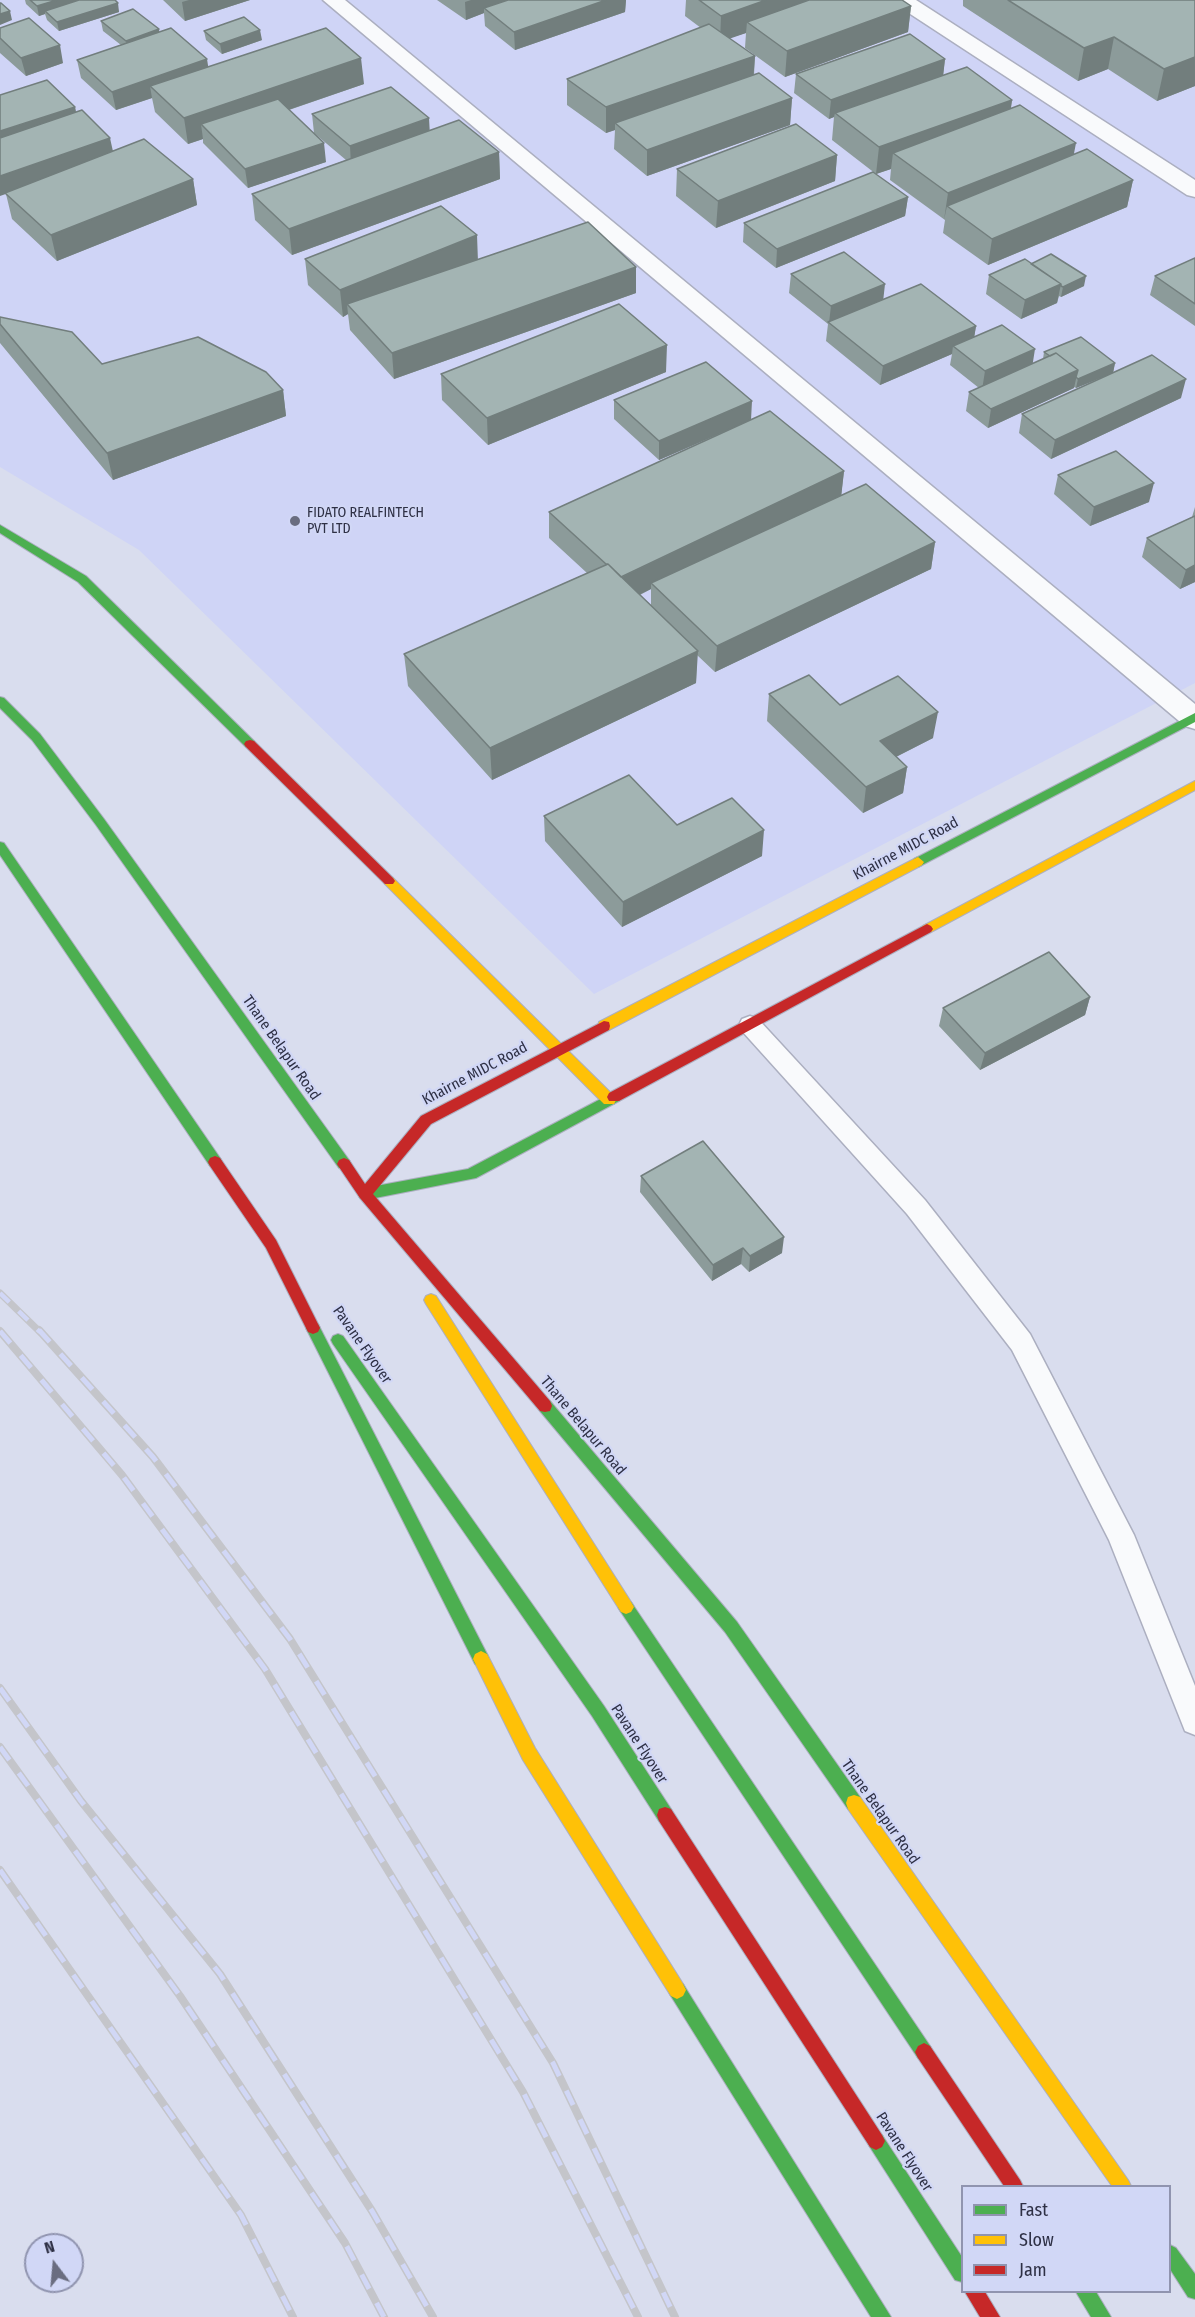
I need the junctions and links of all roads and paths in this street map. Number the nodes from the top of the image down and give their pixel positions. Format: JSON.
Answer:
{"nodes":[{"id":1,"x":333,"y":0,"type":"edge"},
{"id":2,"x":902,"y":0,"type":"edge"},
{"id":3,"x":1195,"y":190,"type":"edge"},
{"id":4,"x":0,"y":528,"type":"edge"},
{"id":5,"x":0,"y":701,"type":"edge"},
{"id":6,"x":1195,"y":718,"type":"edge"},
{"id":7,"x":1195,"y":785,"type":"edge"},
{"id":8,"x":0,"y":846,"type":"edge"},
{"id":9,"x":750,"y":1024,"type":"junction"},
{"id":10,"x":559,"y":1048,"type":"junction"},
{"id":11,"x":609,"y":1101,"type":"junction"},
{"id":12,"x":365,"y":1194,"type":"junction"},
{"id":13,"x":271,"y":1245,"type":"junction"},
{"id":14,"x":1195,"y":1721,"type":"edge"},
{"id":15,"x":1013,"y":2185,"type":"edge"},
{"id":16,"x":1121,"y":2185,"type":"edge"},
{"id":17,"x":1171,"y":2255,"type":"edge"},
{"id":18,"x":961,"y":2270,"type":"edge"},
{"id":19,"x":1195,"y":2290,"type":"edge"},
{"id":20,"x":975,"y":2293,"type":"edge"},
{"id":21,"x":1086,"y":2293,"type":"edge"},
{"id":22,"x":882,"y":2317,"type":"edge"},
{"id":23,"x":991,"y":2317,"type":"edge"},
{"id":24,"x":1102,"y":2317,"type":"edge"}],
"edges":[{"from":1,"to":6,"type":"street"},
{"from":2,"to":3,"type":"street"},
{"from":4,"to":10,"type":"main road"},
{"from":5,"to":12,"type":"main road","name":"Thane Belapur Road"},
{"from":6,"to":10,"type":"main road","name":"Khairne MIDC Road"},
{"from":7,"to":9,"type":"main road"},
{"from":8,"to":13,"type":"main road"},
{"from":9,"to":11,"type":"main road"},
{"from":9,"to":14,"type":"lane"},
{"from":10,"to":11,"type":"main road"},
{"from":10,"to":12,"type":"main road","name":"Khairne MIDC Road"},
{"from":11,"to":12,"type":"main road"},
{"from":12,"to":15,"type":"main road"},
{"from":12,"to":16,"type":"main road","name":"Thane Belapur Road"},
{"from":13,"to":18,"type":"main road","name":"Pavane Flyover"},
{"from":13,"to":22,"type":"main road"},
{"from":17,"to":19,"type":"main road"},
{"from":20,"to":23,"type":"main road"},
{"from":21,"to":24,"type":"main road"}]}
